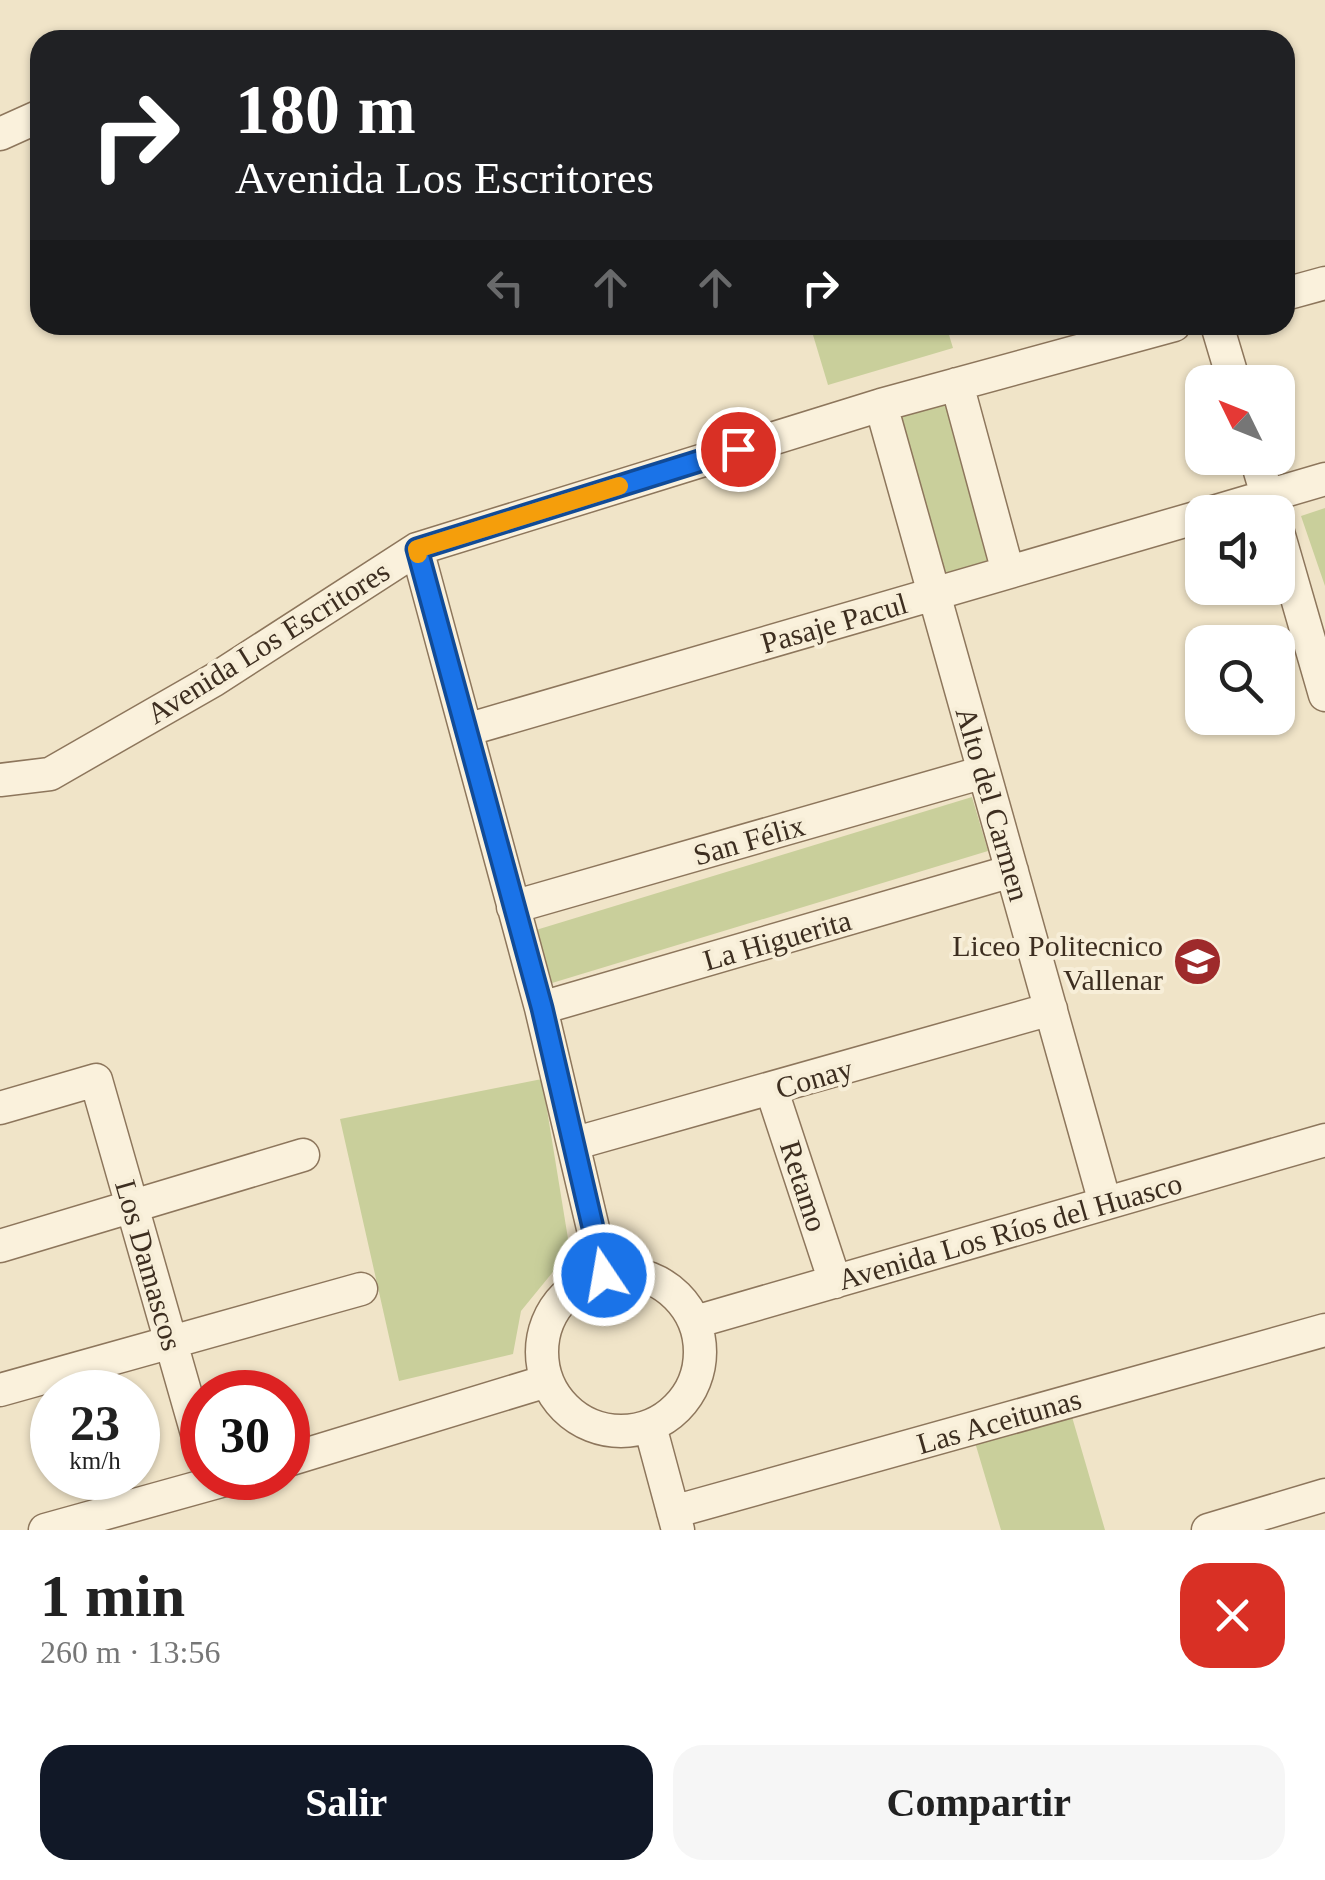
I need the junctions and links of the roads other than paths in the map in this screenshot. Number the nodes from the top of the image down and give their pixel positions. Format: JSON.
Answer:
{"nodes":[{"id":1,"x":30,"y":120,"type":"edge"},
{"id":2,"x":0,"y":134,"type":"edge"},
{"id":3,"x":1325,"y":282,"type":"edge"},
{"id":4,"x":1295,"y":291,"type":"edge"},
{"id":5,"x":1137,"y":335,"type":"edge"},
{"id":6,"x":1220,"y":335,"type":"edge"},
{"id":7,"x":1229,"y":365,"type":"edge"},
{"id":8,"x":957,"y":384,"type":"junction"},
{"id":9,"x":881,"y":405,"type":"junction"},
{"id":10,"x":1325,"y":479,"type":"edge"},
{"id":11,"x":1291,"y":495,"type":"edge"},
{"id":12,"x":1185,"y":521,"type":"edge"},
{"id":13,"x":417,"y":549,"type":"junction"},
{"id":14,"x":1008,"y":572,"type":"junction"},
{"id":15,"x":1295,"y":591,"type":"edge"},
{"id":16,"x":934,"y":594,"type":"junction"},
{"id":17,"x":1325,"y":696,"type":"edge"},
{"id":18,"x":466,"y":730,"type":"junction"},
{"id":19,"x":984,"y":772,"type":"junction"},
{"id":20,"x":0,"y":780,"type":"edge"},
{"id":21,"x":1012,"y":872,"type":"junction"},
{"id":22,"x":513,"y":908,"type":"junction"},
{"id":23,"x":542,"y":1008,"type":"junction"},
{"id":24,"x":1051,"y":1009,"type":"junction"},
{"id":25,"x":772,"y":1091,"type":"junction"},
{"id":26,"x":0,"y":1108,"type":"edge"},
{"id":27,"x":1325,"y":1140,"type":"edge"},
{"id":28,"x":576,"y":1143,"type":"junction"},
{"id":29,"x":303,"y":1155,"type":"dead end"},
{"id":30,"x":1106,"y":1204,"type":"junction"},
{"id":31,"x":132,"y":1206,"type":"junction"},
{"id":32,"x":0,"y":1246,"type":"edge"},
{"id":33,"x":604,"y":1275,"type":"junction"},
{"id":34,"x":835,"y":1282,"type":"junction"},
{"id":35,"x":361,"y":1289,"type":"dead end"},
{"id":36,"x":695,"y":1322,"type":"junction"},
{"id":37,"x":1325,"y":1330,"type":"edge"},
{"id":38,"x":171,"y":1342,"type":"junction"},
{"id":39,"x":180,"y":1374,"type":"edge"},
{"id":40,"x":547,"y":1381,"type":"junction"},
{"id":41,"x":0,"y":1390,"type":"edge"},
{"id":42,"x":650,"y":1426,"type":"junction"},
{"id":43,"x":310,"y":1453,"type":"edge"},
{"id":44,"x":180,"y":1491,"type":"edge"},
{"id":45,"x":1325,"y":1495,"type":"edge"},
{"id":46,"x":676,"y":1521,"type":"edge"},
{"id":47,"x":45,"y":1530,"type":"edge"},
{"id":48,"x":1208,"y":1530,"type":"edge"}],
"edges":[{"from":1,"to":2,"type":"street"},
{"from":3,"to":4,"type":"street"},
{"from":5,"to":8,"type":"street","name":"Avenida Los Escritores"},
{"from":6,"to":7,"type":"street"},
{"from":8,"to":9,"type":"street","name":"Avenida Los Escritores"},
{"from":8,"to":14,"type":"street"},
{"from":9,"to":13,"type":"street","name":"Avenida Los Escritores"},
{"from":9,"to":16,"type":"street","name":"Alto del Carmen"},
{"from":10,"to":11,"type":"street"},
{"from":12,"to":14,"type":"street","name":"Pasaje Pacul"},
{"from":13,"to":18,"type":"street"},
{"from":13,"to":20,"type":"street","name":"Avenida Los Escritores"},
{"from":14,"to":16,"type":"street","name":"Pasaje Pacul"},
{"from":15,"to":17,"type":"street"},
{"from":16,"to":18,"type":"street","name":"Pasaje Pacul"},
{"from":16,"to":19,"type":"street","name":"Alto del Carmen"},
{"from":18,"to":22,"type":"street"},
{"from":19,"to":21,"type":"street","name":"Alto del Carmen"},
{"from":19,"to":22,"type":"street","name":"San Félix"},
{"from":21,"to":23,"type":"street","name":"La Higuerita"},
{"from":21,"to":24,"type":"street","name":"Alto del Carmen"},
{"from":22,"to":23,"type":"street"},
{"from":23,"to":28,"type":"street"},
{"from":24,"to":25,"type":"street","name":"Conay"},
{"from":24,"to":30,"type":"street","name":"Alto del Carmen"},
{"from":25,"to":28,"type":"street","name":"Conay"},
{"from":25,"to":34,"type":"street","name":"Retamo"},
{"from":26,"to":31,"type":"street","name":"Los Damascos"},
{"from":27,"to":30,"type":"street","name":"Avenida Los Ríos del Huasco"},
{"from":28,"to":33,"type":"street"},
{"from":29,"to":31,"type":"street"},
{"from":30,"to":34,"type":"street","name":"Avenida Los Ríos del Huasco"},
{"from":31,"to":32,"type":"street"},
{"from":31,"to":38,"type":"street","name":"Los Damascos"},
{"from":33,"to":36,"type":"street"},
{"from":33,"to":40,"type":"street"},
{"from":34,"to":36,"type":"street","name":"Avenida Los Ríos del Huasco"},
{"from":35,"to":38,"type":"street"},
{"from":36,"to":42,"type":"street"},
{"from":37,"to":46,"type":"street","name":"Las Aceitunas"},
{"from":38,"to":39,"type":"street","name":"Los Damascos"},
{"from":38,"to":41,"type":"street"},
{"from":40,"to":42,"type":"street"},
{"from":40,"to":43,"type":"street"},
{"from":42,"to":46,"type":"street"},
{"from":44,"to":47,"type":"street"},
{"from":45,"to":48,"type":"street"}]}
